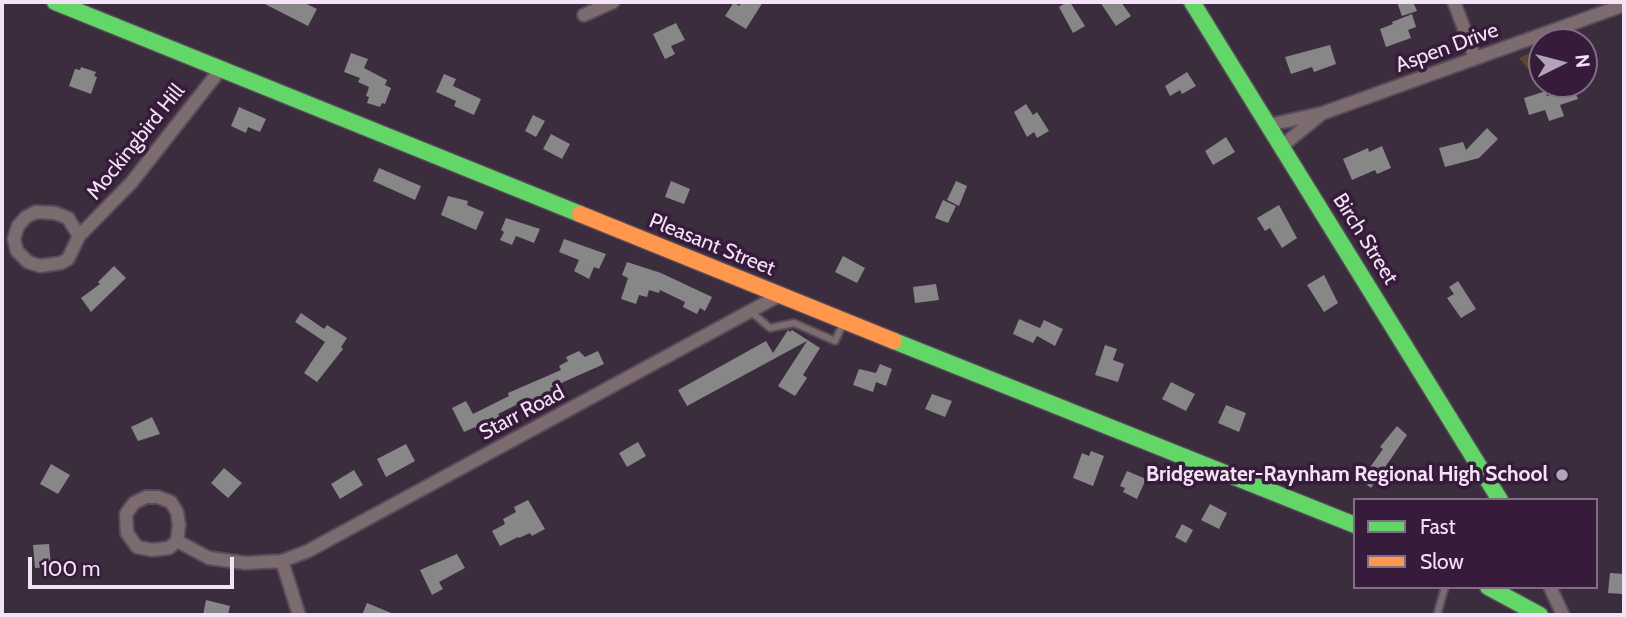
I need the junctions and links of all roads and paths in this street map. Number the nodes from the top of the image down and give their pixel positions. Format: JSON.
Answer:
{"nodes":[{"id":1,"x":55,"y":2,"type":"edge"},
{"id":2,"x":613,"y":2,"type":"edge"},
{"id":3,"x":1192,"y":2,"type":"edge"},
{"id":4,"x":1454,"y":2,"type":"edge"},
{"id":5,"x":1624,"y":5,"type":"edge"},
{"id":6,"x":584,"y":15,"type":"dead end"},
{"id":7,"x":1475,"y":58,"type":"junction"},
{"id":8,"x":220,"y":70,"type":"junction"},
{"id":9,"x":1323,"y":113,"type":"junction"},
{"id":10,"x":1269,"y":125,"type":"junction"},
{"id":11,"x":1282,"y":146,"type":"junction"},
{"id":12,"x":79,"y":236,"type":"junction"},
{"id":13,"x":779,"y":295,"type":"junction"},
{"id":14,"x":750,"y":311,"type":"junction"},
{"id":15,"x":845,"y":321,"type":"junction"},
{"id":16,"x":1499,"y":498,"type":"edge"},
{"id":17,"x":1353,"y":524,"type":"edge"},
{"id":18,"x":177,"y":541,"type":"junction"},
{"id":19,"x":282,"y":561,"type":"junction"},
{"id":20,"x":1444,"y":589,"type":"edge"},
{"id":21,"x":1492,"y":589,"type":"edge"},
{"id":22,"x":1550,"y":589,"type":"edge"},
{"id":23,"x":299,"y":615,"type":"edge"},
{"id":24,"x":1437,"y":615,"type":"edge"},
{"id":25,"x":1540,"y":615,"type":"edge"},
{"id":26,"x":1563,"y":615,"type":"edge"}],
"edges":[{"from":1,"to":8,"type":"main road","name":"Pleasant Street"},
{"from":2,"to":6,"type":"street"},
{"from":3,"to":10,"type":"main road","name":"Birch Street"},
{"from":4,"to":7,"type":"street"},
{"from":5,"to":7,"type":"street","name":"Aspen Drive"},
{"from":7,"to":9,"type":"street","name":"Aspen Drive"},
{"from":8,"to":12,"type":"street","name":"Mockingbird Hill"},
{"from":8,"to":13,"type":"main road","name":"Pleasant Street"},
{"from":9,"to":10,"type":"street","name":"Aspen Drive"},
{"from":9,"to":11,"type":"street","name":"Aspen Drive"},
{"from":10,"to":11,"type":"main road","name":"Birch Street"},
{"from":11,"to":16,"type":"main road","name":"Birch Street"},
{"from":12,"to":12,"type":"street","name":"Mockingbird Hill"},
{"from":13,"to":14,"type":"street","name":"Starr Road"},
{"from":13,"to":15,"type":"main road","name":"Pleasant Street"},
{"from":14,"to":15,"type":"lane"},
{"from":14,"to":19,"type":"street","name":"Starr Road"},
{"from":15,"to":17,"type":"main road","name":"Pleasant Street"},
{"from":18,"to":18,"type":"street"},
{"from":18,"to":19,"type":"street","name":"Starr Road"},
{"from":19,"to":23,"type":"street"},
{"from":20,"to":24,"type":"lane"},
{"from":21,"to":25,"type":"main road"},
{"from":22,"to":26,"type":"street"}]}
